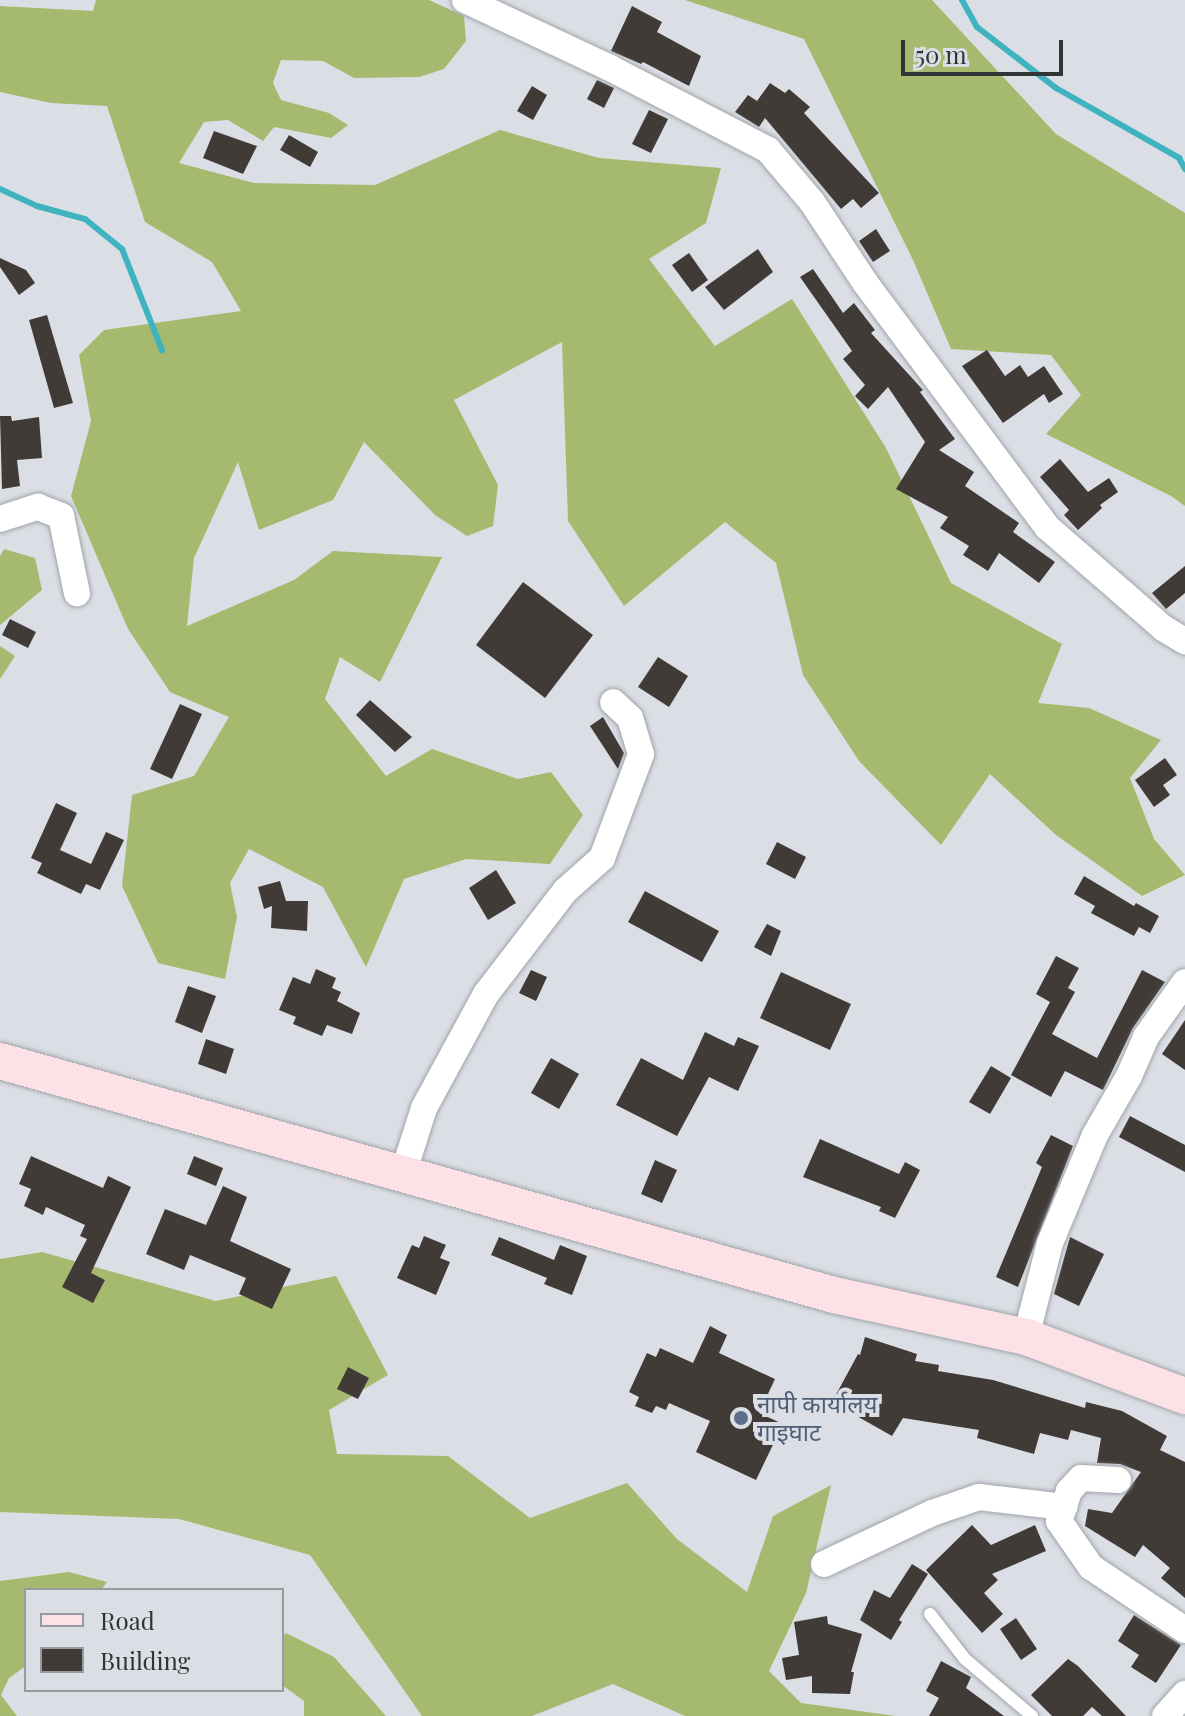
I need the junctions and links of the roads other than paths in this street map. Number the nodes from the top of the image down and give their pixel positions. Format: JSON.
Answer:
{"nodes":[{"id":1,"x":465,"y":0,"type":"edge"},
{"id":2,"x":0,"y":519,"type":"edge"},
{"id":3,"x":77,"y":593,"type":"dead end"},
{"id":4,"x":1185,"y":641,"type":"edge"},
{"id":5,"x":613,"y":702,"type":"dead end"},
{"id":6,"x":1185,"y":982,"type":"edge"},
{"id":7,"x":0,"y":1061,"type":"edge"},
{"id":8,"x":403,"y":1174,"type":"junction"},
{"id":9,"x":1026,"y":1337,"type":"junction"},
{"id":10,"x":1185,"y":1396,"type":"edge"},
{"id":11,"x":1118,"y":1480,"type":"dead end"},
{"id":12,"x":1064,"y":1507,"type":"junction"},
{"id":13,"x":824,"y":1564,"type":"dead end"},
{"id":14,"x":930,"y":1614,"type":"dead end"},
{"id":15,"x":1185,"y":1630,"type":"edge"},
{"id":16,"x":1185,"y":1694,"type":"edge"},
{"id":17,"x":1032,"y":1716,"type":"edge"},
{"id":18,"x":1165,"y":1716,"type":"edge"}],
"edges":[{"from":1,"to":4,"type":"street"},
{"from":2,"to":3,"type":"street"},
{"from":5,"to":8,"type":"street"},
{"from":6,"to":9,"type":"street"},
{"from":7,"to":8,"type":"main road"},
{"from":8,"to":9,"type":"main road"},
{"from":9,"to":10,"type":"main road"},
{"from":11,"to":12,"type":"street"},
{"from":12,"to":13,"type":"street"},
{"from":12,"to":15,"type":"street"},
{"from":14,"to":17,"type":"lane"},
{"from":16,"to":18,"type":"street"}]}
